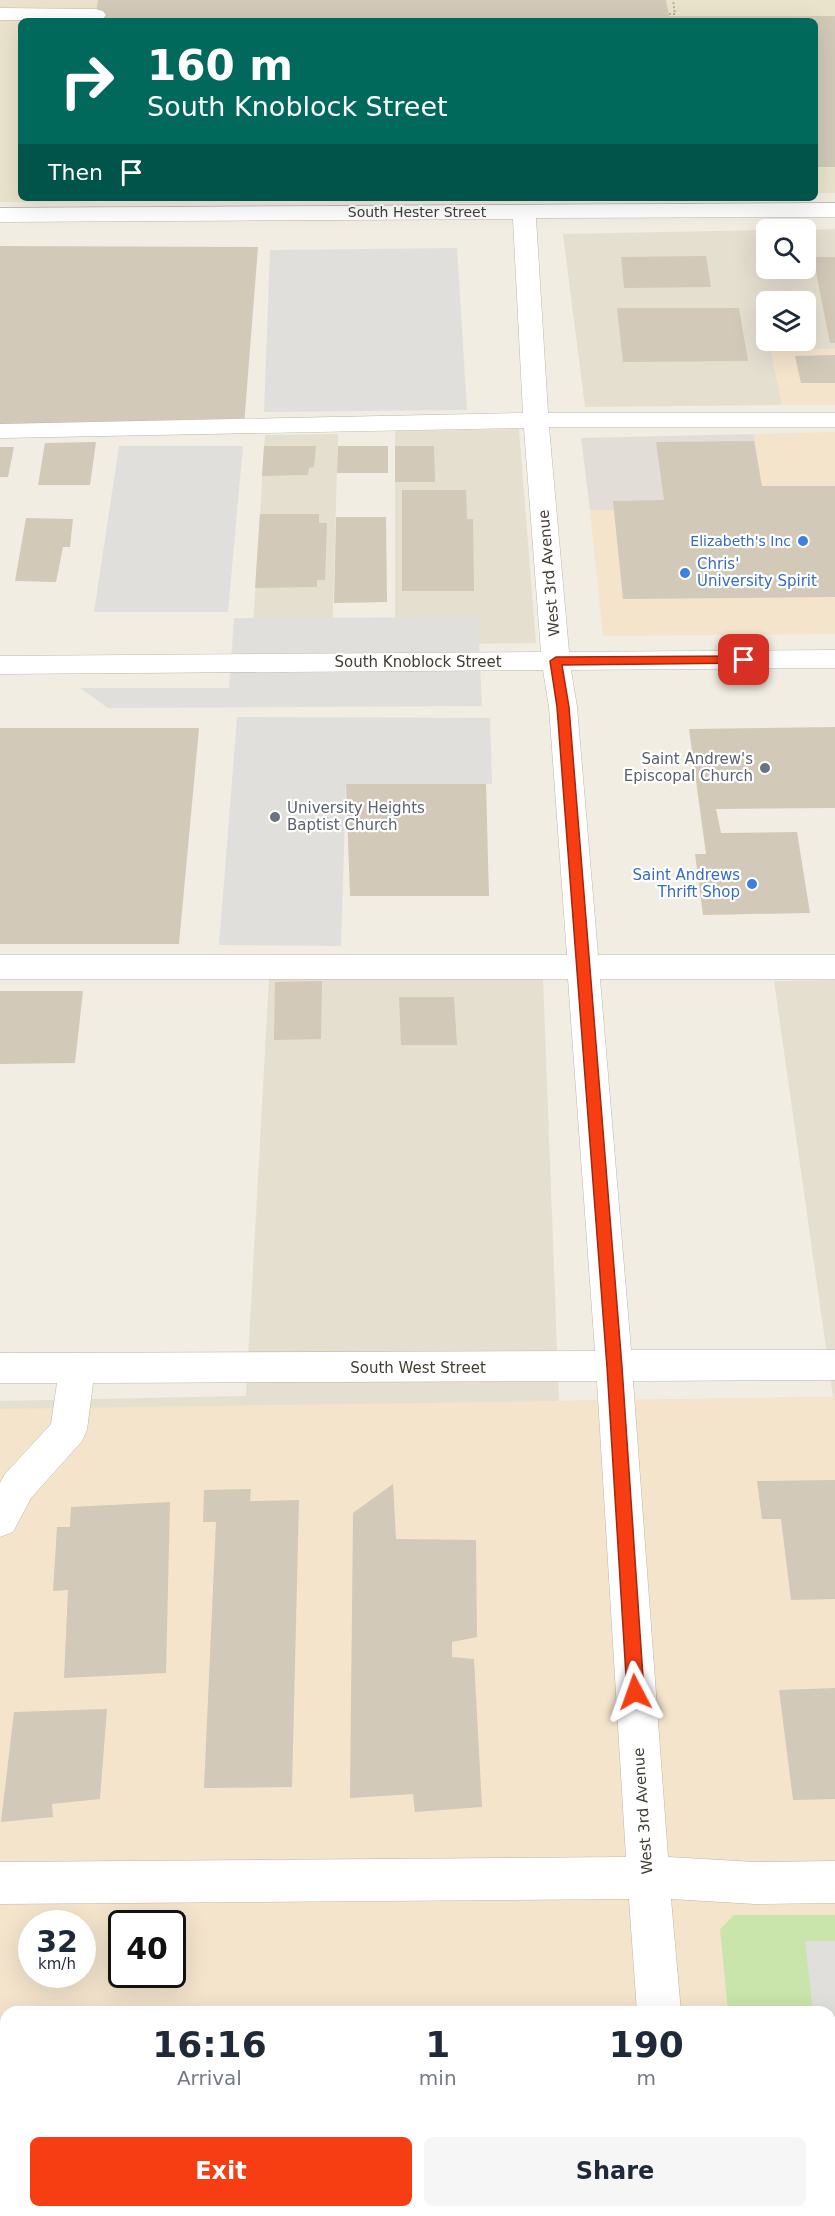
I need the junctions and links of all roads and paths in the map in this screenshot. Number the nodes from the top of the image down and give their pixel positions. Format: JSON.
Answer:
{"nodes":[{"id":1,"x":673,"y":0,"type":"edge"},
{"id":2,"x":0,"y":14,"type":"edge"},
{"id":3,"x":669,"y":14,"type":"dead end"},
{"id":4,"x":96,"y":15,"type":"dead end"},
{"id":5,"x":25,"y":18,"type":"edge"},
{"id":6,"x":35,"y":206,"type":"edge"},
{"id":7,"x":835,"y":210,"type":"edge"},
{"id":8,"x":524,"y":211,"type":"junction"},
{"id":9,"x":0,"y":215,"type":"edge"},
{"id":10,"x":835,"y":420,"type":"edge"},
{"id":11,"x":536,"y":421,"type":"junction"},
{"id":12,"x":0,"y":431,"type":"edge"},
{"id":13,"x":835,"y":659,"type":"edge"},
{"id":14,"x":556,"y":661,"type":"junction"},
{"id":15,"x":0,"y":665,"type":"edge"},
{"id":16,"x":0,"y":967,"type":"edge"},
{"id":17,"x":583,"y":967,"type":"junction"},
{"id":18,"x":835,"y":967,"type":"edge"},
{"id":19,"x":835,"y":1365,"type":"edge"},
{"id":20,"x":614,"y":1367,"type":"junction"},
{"id":21,"x":0,"y":1368,"type":"edge"},
{"id":22,"x":77,"y":1368,"type":"junction"},
{"id":23,"x":0,"y":1520,"type":"edge"},
{"id":24,"x":648,"y":1877,"type":"junction"},
{"id":25,"x":835,"y":1882,"type":"edge"},
{"id":26,"x":0,"y":1883,"type":"edge"},
{"id":27,"x":659,"y":2006,"type":"edge"}],
"edges":[{"from":1,"to":3,"type":"path"},
{"from":2,"to":5,"type":"street"},
{"from":4,"to":5,"type":"street"},
{"from":6,"to":8,"type":"street","name":"South Hester Street"},
{"from":6,"to":9,"type":"street","name":"South Hester Street"},
{"from":7,"to":8,"type":"street","name":"South Hester Street"},
{"from":8,"to":11,"type":"street","name":"West 3rd Avenue"},
{"from":10,"to":11,"type":"street"},
{"from":11,"to":12,"type":"street"},
{"from":11,"to":14,"type":"street","name":"West 3rd Avenue"},
{"from":13,"to":14,"type":"street","name":"South Knoblock Street"},
{"from":14,"to":15,"type":"street","name":"South Knoblock Street"},
{"from":14,"to":17,"type":"street","name":"West 3rd Avenue"},
{"from":16,"to":17,"type":"street"},
{"from":17,"to":18,"type":"street"},
{"from":17,"to":20,"type":"street","name":"West 3rd Avenue"},
{"from":19,"to":20,"type":"street","name":"South West Street"},
{"from":20,"to":22,"type":"street","name":"South West Street"},
{"from":20,"to":24,"type":"street","name":"West 3rd Avenue"},
{"from":21,"to":22,"type":"street","name":"South West Street"},
{"from":22,"to":23,"type":"street"},
{"from":24,"to":25,"type":"street"},
{"from":24,"to":26,"type":"street"},
{"from":24,"to":27,"type":"street","name":"West 3rd Avenue"}]}
